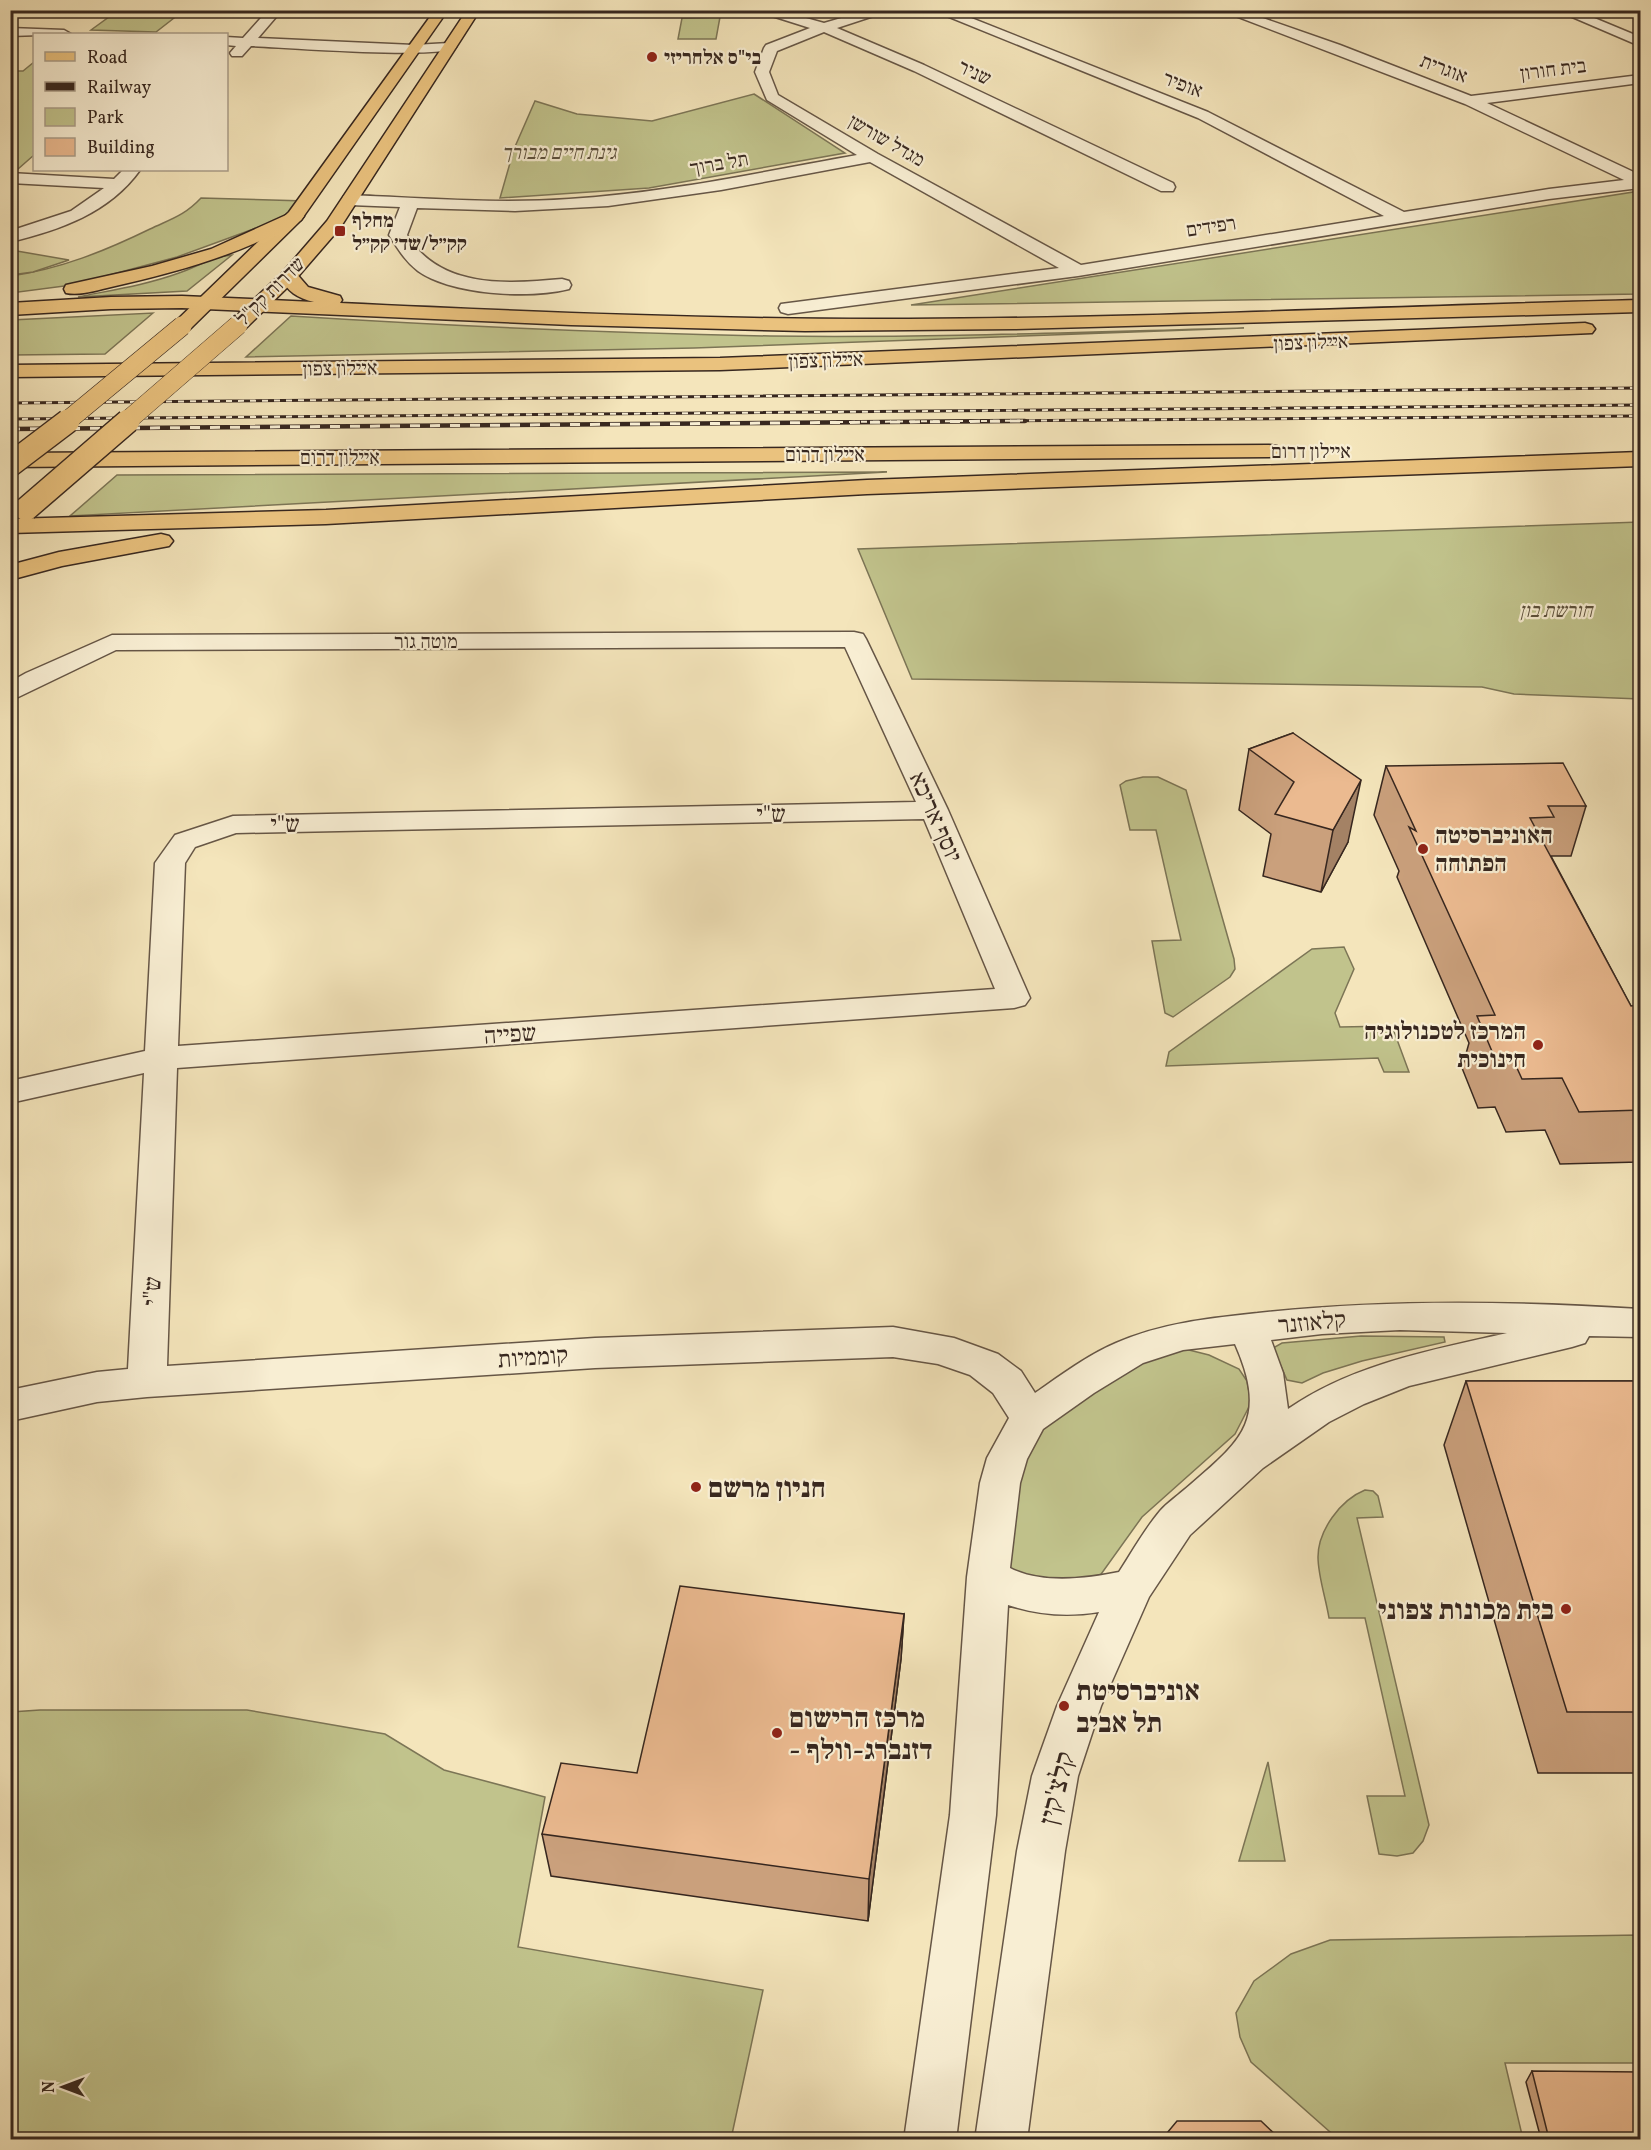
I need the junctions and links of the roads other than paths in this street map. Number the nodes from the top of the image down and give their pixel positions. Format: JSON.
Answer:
{"nodes":[{"id":1,"x":276,"y":10,"type":"edge"},
{"id":2,"x":442,"y":10,"type":"edge"},
{"id":3,"x":474,"y":10,"type":"edge"},
{"id":4,"x":759,"y":10,"type":"edge"},
{"id":5,"x":886,"y":10,"type":"edge"},
{"id":6,"x":939,"y":10,"type":"edge"},
{"id":7,"x":1226,"y":10,"type":"edge"},
{"id":8,"x":1562,"y":10,"type":"edge"},
{"id":9,"x":41,"y":16,"type":"dead end"},
{"id":10,"x":824,"y":27,"type":"junction"},
{"id":11,"x":14,"y":32,"type":"edge"},
{"id":12,"x":39,"y":33,"type":"edge"},
{"id":13,"x":228,"y":41,"type":"edge"},
{"id":14,"x":246,"y":42,"type":"junction"},
{"id":15,"x":1641,"y":42,"type":"edge"},
{"id":16,"x":449,"y":47,"type":"junction"},
{"id":17,"x":414,"y":49,"type":"junction"},
{"id":18,"x":228,"y":62,"type":"edge"},
{"id":19,"x":1641,"y":79,"type":"edge"},
{"id":20,"x":1470,"y":101,"type":"junction"},
{"id":21,"x":872,"y":157,"type":"junction"},
{"id":22,"x":131,"y":171,"type":"edge"},
{"id":23,"x":10,"y":178,"type":"edge"},
{"id":24,"x":1641,"y":182,"type":"edge"},
{"id":25,"x":118,"y":184,"type":"junction"},
{"id":26,"x":1167,"y":186,"type":"dead end"},
{"id":27,"x":350,"y":200,"type":"junction"},
{"id":28,"x":411,"y":202,"type":"junction"},
{"id":29,"x":295,"y":216,"type":"junction"},
{"id":30,"x":1402,"y":218,"type":"junction"},
{"id":31,"x":10,"y":237,"type":"edge"},
{"id":32,"x":1078,"y":271,"type":"junction"},
{"id":33,"x":289,"y":276,"type":"junction"},
{"id":34,"x":562,"y":285,"type":"dead end"},
{"id":35,"x":10,"y":300,"type":"edge"},
{"id":36,"x":208,"y":303,"type":"junction"},
{"id":37,"x":260,"y":305,"type":"junction"},
{"id":38,"x":1641,"y":306,"type":"edge"},
{"id":39,"x":10,"y":309,"type":"edge"},
{"id":40,"x":788,"y":309,"type":"dead end"},
{"id":41,"x":391,"y":312,"type":"junction"},
{"id":42,"x":1604,"y":328,"type":"dead end"},
{"id":43,"x":10,"y":371,"type":"edge"},
{"id":44,"x":1641,"y":448,"type":"edge"},
{"id":45,"x":1641,"y":459,"type":"edge"},
{"id":46,"x":10,"y":460,"type":"edge"},
{"id":47,"x":10,"y":465,"type":"edge"},
{"id":48,"x":457,"y":510,"type":"junction"},
{"id":49,"x":16,"y":519,"type":"edge"},
{"id":50,"x":10,"y":573,"type":"edge"},
{"id":51,"x":854,"y":639,"type":"joint"},
{"id":52,"x":10,"y":693,"type":"edge"},
{"id":53,"x":934,"y":810,"type":"junction"},
{"id":54,"x":1014,"y":998,"type":"joint"},
{"id":55,"x":162,"y":1058,"type":"junction"},
{"id":56,"x":10,"y":1092,"type":"edge"},
{"id":57,"x":1629,"y":1323,"type":"edge"},
{"id":58,"x":1244,"y":1328,"type":"junction"},
{"id":59,"x":147,"y":1382,"type":"junction"},
{"id":60,"x":10,"y":1406,"type":"edge"},
{"id":61,"x":1029,"y":1418,"type":"junction"},
{"id":62,"x":1249,"y":1457,"type":"junction"},
{"id":63,"x":988,"y":1577,"type":"junction"},
{"id":64,"x":1132,"y":1587,"type":"junction"},
{"id":65,"x":930,"y":2139,"type":"edge"},
{"id":66,"x":1001,"y":2139,"type":"edge"}],
"edges":[{"from":1,"to":14,"type":"street"},
{"from":2,"to":17,"type":"main road","name":"שדרות קק\"ל"},
{"from":3,"to":16,"type":"main road","name":"שדרות קק\"ל"},
{"from":4,"to":10,"type":"street","name":"שניר"},
{"from":5,"to":10,"type":"street","name":"מגדל שורשן"},
{"from":6,"to":30,"type":"street","name":"אופיר"},
{"from":7,"to":20,"type":"street","name":"אוגרית"},
{"from":8,"to":15,"type":"street"},
{"from":9,"to":11,"type":"street"},
{"from":10,"to":21,"type":"street","name":"מגדל שורשן"},
{"from":10,"to":26,"type":"street","name":"שניר"},
{"from":11,"to":12,"type":"street"},
{"from":13,"to":14,"type":"street"},
{"from":14,"to":17,"type":"street"},
{"from":14,"to":18,"type":"street"},
{"from":16,"to":17,"type":"street"},
{"from":16,"to":27,"type":"main road","name":"שדרות קק\"ל"},
{"from":17,"to":29,"type":"main road","name":"שדרות קק\"ל"},
{"from":19,"to":20,"type":"street","name":"בית חורון"},
{"from":20,"to":24,"type":"street","name":"אוגרית"},
{"from":21,"to":28,"type":"street","name":"תל ברוך"},
{"from":21,"to":32,"type":"street","name":"מגדל שורשן"},
{"from":22,"to":25,"type":"street"},
{"from":23,"to":25,"type":"street"},
{"from":24,"to":30,"type":"street","name":"רפידים"},
{"from":25,"to":31,"type":"street"},
{"from":27,"to":28,"type":"street","name":"תל ברוך"},
{"from":27,"to":33,"type":"main road","name":"שדרות קק\"ל"},
{"from":28,"to":34,"type":"street"},
{"from":29,"to":35,"type":"main road"},
{"from":29,"to":36,"type":"main road","name":"שדרות קק\"ל"},
{"from":30,"to":32,"type":"street","name":"רפידים"},
{"from":32,"to":40,"type":"street","name":"רפידים"},
{"from":33,"to":37,"type":"main road","name":"שדרות קק\"ל"},
{"from":33,"to":41,"type":"main road"},
{"from":36,"to":37,"type":"main road"},
{"from":36,"to":39,"type":"main road"},
{"from":36,"to":47,"type":"main road","name":"שדרות קק\"ל","bridge":true},
{"from":37,"to":41,"type":"main road"},
{"from":37,"to":49,"type":"main road","name":"שדרות קק\"ל","bridge":true},
{"from":38,"to":41,"type":"main road"},
{"from":42,"to":43,"type":"main road","name":"איילון צפון"},
{"from":44,"to":46,"type":"main road","name":"איילון דרום"},
{"from":45,"to":48,"type":"main road"},
{"from":48,"to":49,"type":"main road"},
{"from":48,"to":50,"type":"main road"},
{"from":51,"to":52,"type":"street","name":"מוטה גור"},
{"from":51,"to":53,"type":"street","name":"יוסף אריכא"},
{"from":53,"to":54,"type":"street","name":"יוסף אריכא"},
{"from":53,"to":55,"type":"street","name":"ש\"י"},
{"from":54,"to":55,"type":"street","name":"שפייה"},
{"from":55,"to":56,"type":"street","name":"שפייה"},
{"from":55,"to":59,"type":"street","name":"ש\"י"},
{"from":57,"to":58,"type":"street","name":"קלאוזנר"},
{"from":57,"to":62,"type":"street","name":"קלאוזנר"},
{"from":58,"to":61,"type":"street","name":"קלאוזנר"},
{"from":58,"to":62,"type":"street"},
{"from":59,"to":60,"type":"street","name":"קוממיות"},
{"from":59,"to":61,"type":"street","name":"קוממיות"},
{"from":61,"to":63,"type":"street"},
{"from":62,"to":64,"type":"street","name":"קלצ'קין"},
{"from":63,"to":64,"type":"street"},
{"from":63,"to":65,"type":"street"},
{"from":64,"to":66,"type":"street","name":"קלצ'קין"}]}
